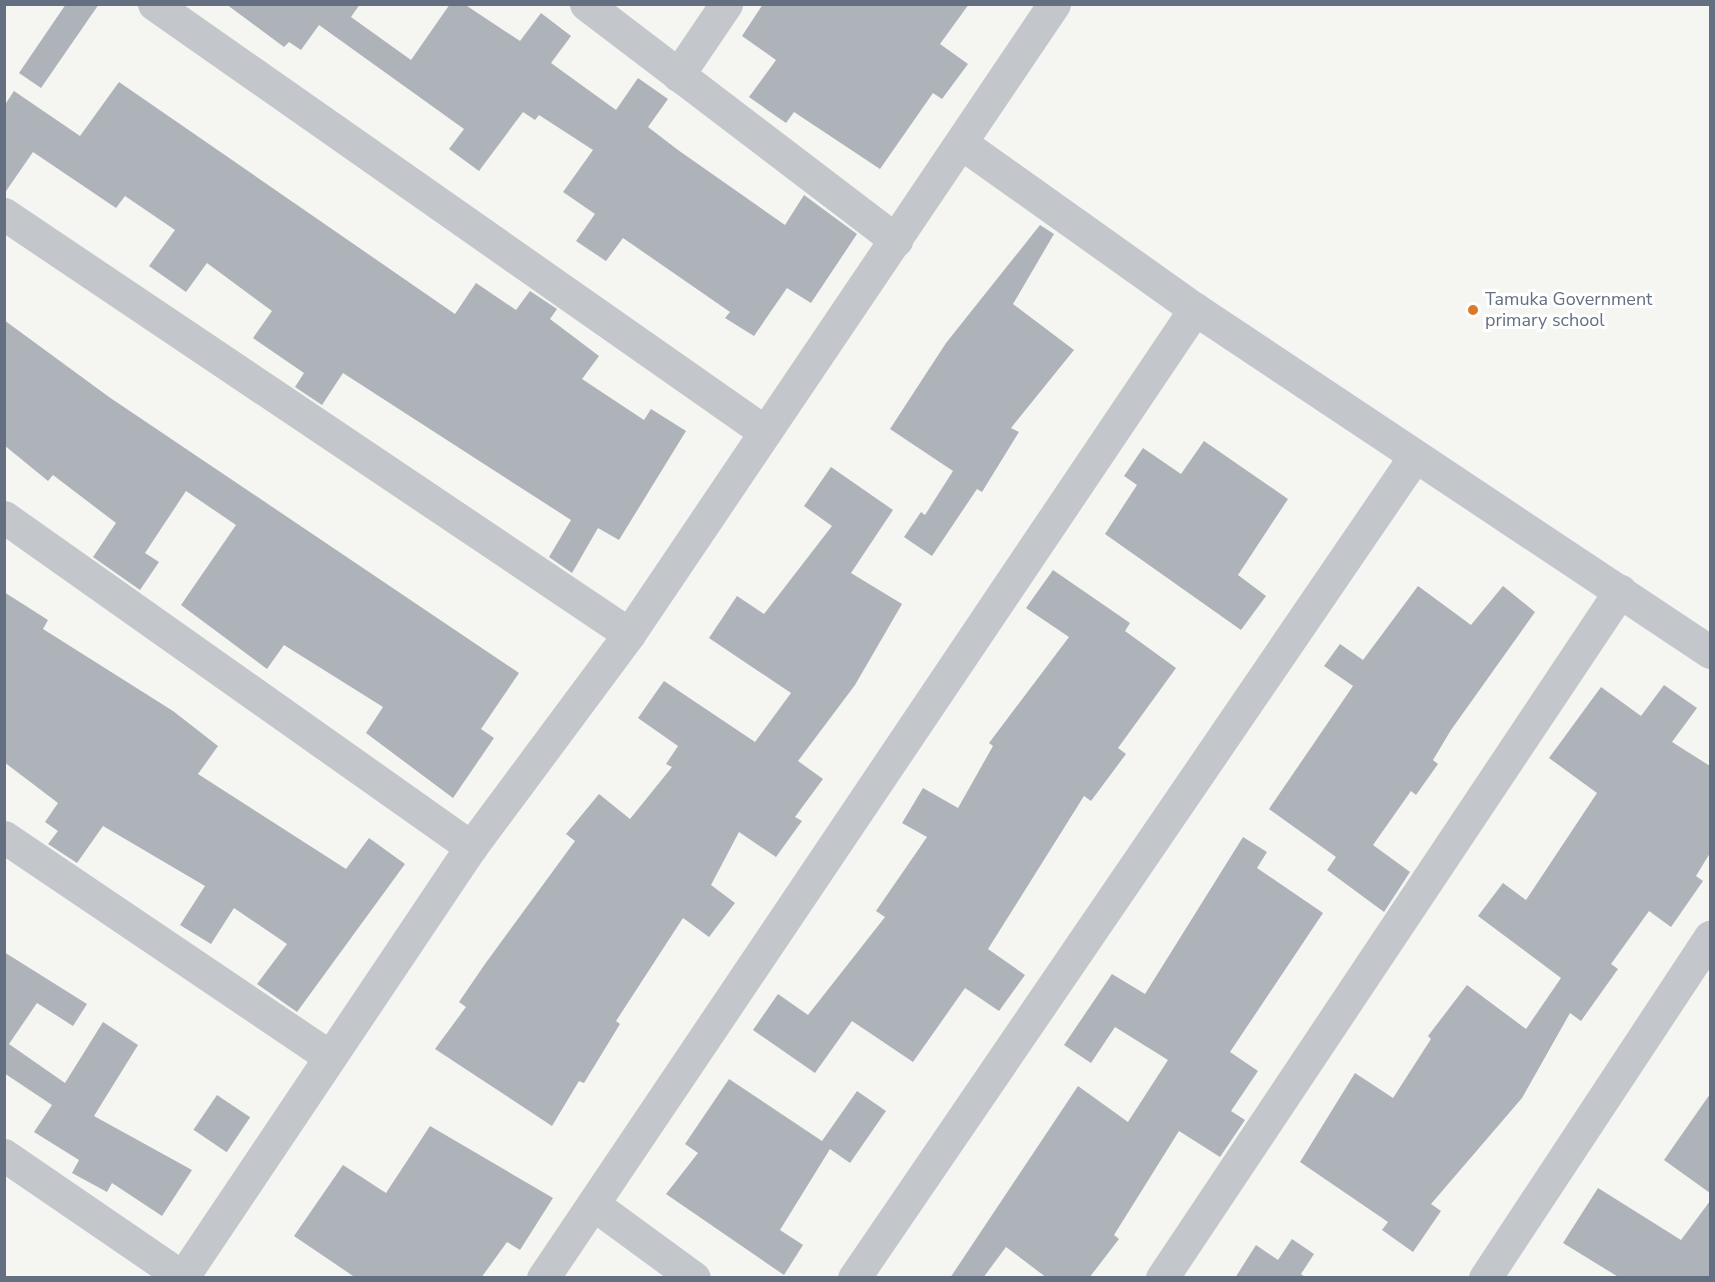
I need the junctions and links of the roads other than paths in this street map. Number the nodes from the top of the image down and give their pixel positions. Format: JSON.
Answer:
{"nodes":[{"id":1,"x":154,"y":4,"type":"edge"},
{"id":2,"x":586,"y":4,"type":"edge"},
{"id":3,"x":726,"y":4,"type":"edge"},
{"id":4,"x":1054,"y":4,"type":"edge"},
{"id":5,"x":678,"y":75,"type":"junction"},
{"id":6,"x":964,"y":145,"type":"junction"},
{"id":7,"x":4,"y":214,"type":"edge"},
{"id":8,"x":896,"y":240,"type":"junction"},
{"id":9,"x":1194,"y":309,"type":"junction"},
{"id":10,"x":765,"y":432,"type":"junction"},
{"id":11,"x":1415,"y":456,"type":"junction"},
{"id":12,"x":4,"y":517,"type":"edge"},
{"id":13,"x":1620,"y":591,"type":"junction"},
{"id":14,"x":629,"y":634,"type":"junction"},
{"id":15,"x":1710,"y":652,"type":"edge"},
{"id":16,"x":4,"y":837,"type":"edge"},
{"id":17,"x":471,"y":847,"type":"junction"},
{"id":18,"x":1710,"y":937,"type":"edge"},
{"id":19,"x":330,"y":1057,"type":"junction"},
{"id":20,"x":4,"y":1155,"type":"edge"},
{"id":21,"x":593,"y":1204,"type":"junction"},
{"id":22,"x":182,"y":1277,"type":"edge"},
{"id":23,"x":543,"y":1278,"type":"edge"},
{"id":24,"x":694,"y":1278,"type":"edge"},
{"id":25,"x":854,"y":1278,"type":"edge"},
{"id":26,"x":1162,"y":1278,"type":"edge"},
{"id":27,"x":1485,"y":1278,"type":"edge"}],
"edges":[{"from":1,"to":10,"type":"street"},
{"from":2,"to":5,"type":"street"},
{"from":3,"to":5,"type":"street"},
{"from":4,"to":6,"type":"street"},
{"from":5,"to":8,"type":"street"},
{"from":6,"to":8,"type":"street"},
{"from":6,"to":9,"type":"street"},
{"from":7,"to":14,"type":"street"},
{"from":8,"to":10,"type":"street"},
{"from":9,"to":11,"type":"street"},
{"from":9,"to":21,"type":"street"},
{"from":10,"to":14,"type":"street"},
{"from":11,"to":13,"type":"street"},
{"from":11,"to":25,"type":"street"},
{"from":12,"to":17,"type":"street"},
{"from":13,"to":15,"type":"street"},
{"from":13,"to":26,"type":"street"},
{"from":14,"to":17,"type":"street"},
{"from":16,"to":19,"type":"street"},
{"from":17,"to":19,"type":"street"},
{"from":18,"to":27,"type":"street"},
{"from":19,"to":22,"type":"street"},
{"from":20,"to":22,"type":"street"},
{"from":21,"to":23,"type":"street"},
{"from":21,"to":24,"type":"street"}]}
